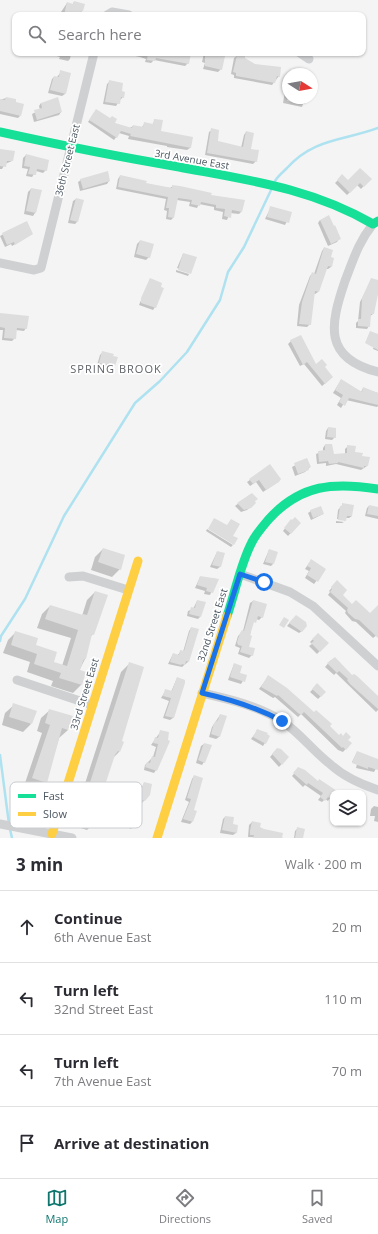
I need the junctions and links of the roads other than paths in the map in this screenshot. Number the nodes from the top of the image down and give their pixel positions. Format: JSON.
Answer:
{"nodes":[{"id":1,"x":93,"y":56,"type":"edge"},
{"id":2,"x":304,"y":56,"type":"edge"},
{"id":3,"x":309,"y":59,"type":"dead end"},
{"id":4,"x":0,"y":132,"type":"edge"},
{"id":5,"x":70,"y":148,"type":"junction"},
{"id":6,"x":376,"y":223,"type":"edge"},
{"id":7,"x":0,"y":263,"type":"edge"},
{"id":8,"x":378,"y":372,"type":"edge"},
{"id":9,"x":378,"y":489,"type":"edge"},
{"id":10,"x":138,"y":562,"type":"dead end"},
{"id":11,"x":240,"y":574,"type":"junction"},
{"id":12,"x":69,"y":577,"type":"dead end"},
{"id":13,"x":128,"y":590,"type":"junction"},
{"id":14,"x":378,"y":666,"type":"edge"},
{"id":15,"x":17,"y":680,"type":"dead end"},
{"id":16,"x":202,"y":693,"type":"junction"},
{"id":17,"x":92,"y":705,"type":"junction"},
{"id":18,"x":68,"y":782,"type":"edge"},
{"id":19,"x":378,"y":790,"type":"edge"},
{"id":20,"x":19,"y":828,"type":"edge"},
{"id":21,"x":54,"y":828,"type":"edge"},
{"id":22,"x":52,"y":834,"type":"junction"},
{"id":23,"x":72,"y":838,"type":"edge"},
{"id":24,"x":156,"y":838,"type":"edge"}],
"edges":[{"from":1,"to":5,"type":"street","name":"36th Street East"},
{"from":2,"to":3,"type":"street"},
{"from":4,"to":5,"type":"street","name":"3rd Avenue East"},
{"from":5,"to":6,"type":"street","name":"3rd Avenue East"},
{"from":5,"to":7,"type":"street","name":"36th Street East"},
{"from":6,"to":8,"type":"street"},
{"from":9,"to":11,"type":"street","name":"32nd Street East"},
{"from":10,"to":13,"type":"street","name":"33rd Street East"},
{"from":11,"to":14,"type":"street"},
{"from":11,"to":16,"type":"street","name":"32nd Street East"},
{"from":12,"to":13,"type":"street"},
{"from":13,"to":17,"type":"street","name":"33rd Street East"},
{"from":15,"to":17,"type":"street"},
{"from":16,"to":19,"type":"street"},
{"from":16,"to":24,"type":"street","name":"32nd Street East"},
{"from":17,"to":18,"type":"street","name":"33rd Street East"},
{"from":20,"to":22,"type":"street"},
{"from":21,"to":22,"type":"street","name":"33rd Street East"},
{"from":22,"to":23,"type":"street"}]}
